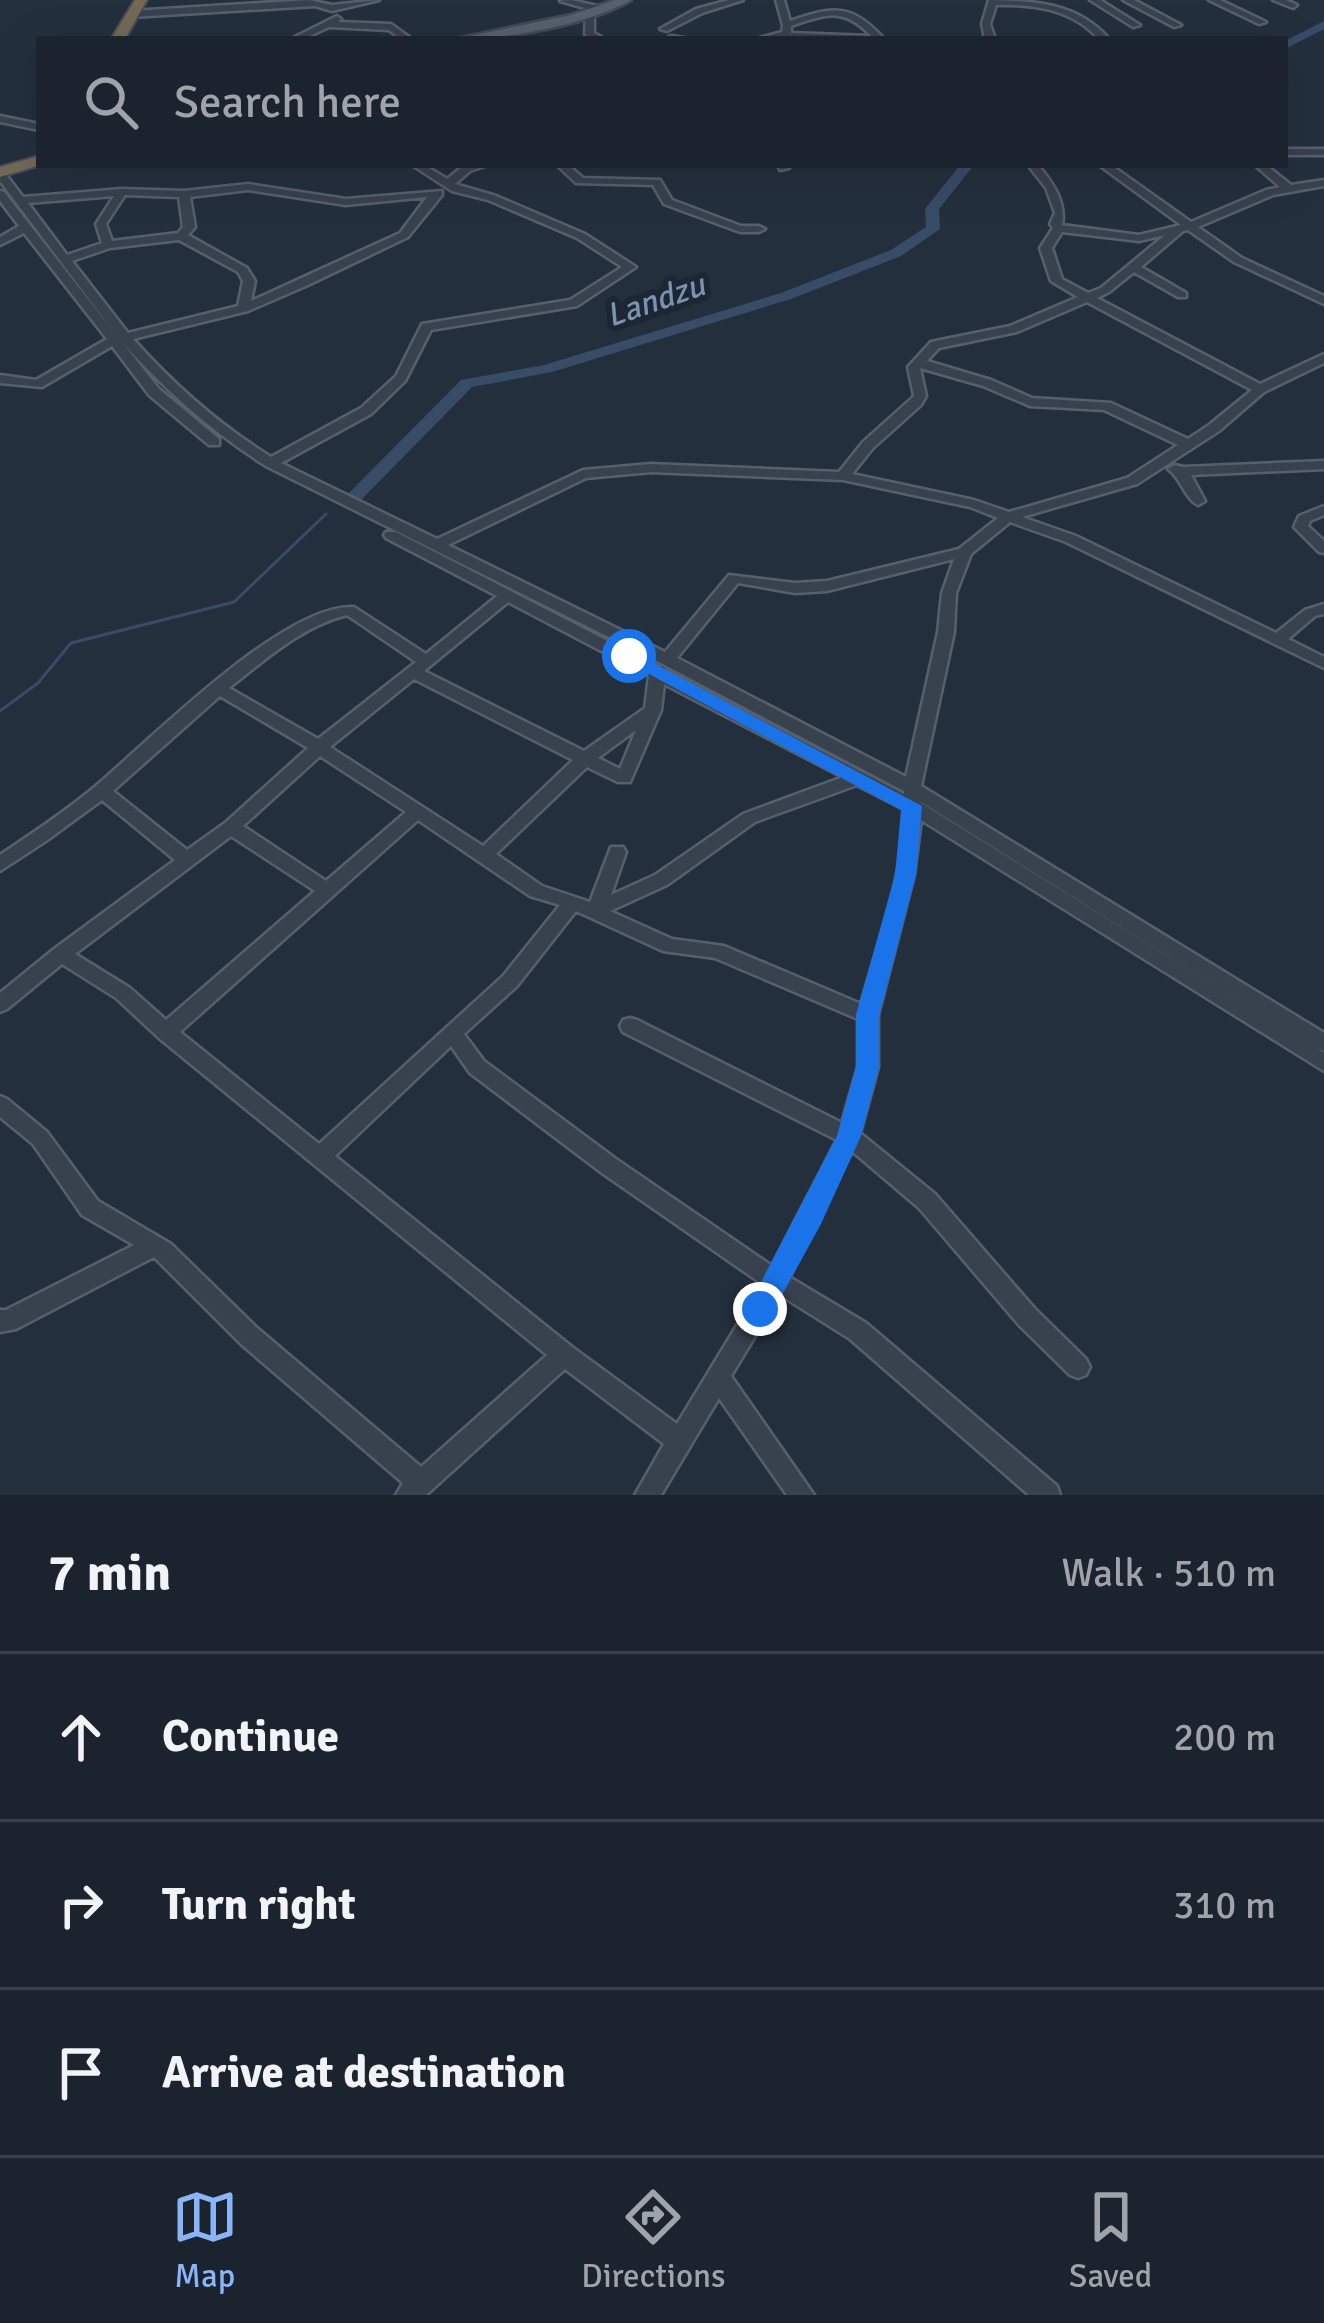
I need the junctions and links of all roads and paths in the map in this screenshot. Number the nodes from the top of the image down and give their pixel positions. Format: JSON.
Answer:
{"nodes":[{"id":1,"x":141,"y":0,"type":"edge"},
{"id":2,"x":305,"y":0,"type":"edge"},
{"id":3,"x":375,"y":0,"type":"edge"},
{"id":4,"x":626,"y":0,"type":"edge"},
{"id":5,"x":739,"y":0,"type":"edge"},
{"id":6,"x":780,"y":0,"type":"edge"},
{"id":7,"x":862,"y":0,"type":"edge"},
{"id":8,"x":1094,"y":0,"type":"edge"},
{"id":9,"x":1127,"y":0,"type":"edge"},
{"id":10,"x":1213,"y":0,"type":"edge"},
{"id":11,"x":1277,"y":0,"type":"edge"},
{"id":12,"x":564,"y":1,"type":"edge"},
{"id":13,"x":993,"y":1,"type":"edge"},
{"id":14,"x":1019,"y":1,"type":"edge"},
{"id":15,"x":318,"y":3,"type":"junction"},
{"id":16,"x":1294,"y":5,"type":"dead end"},
{"id":17,"x":332,"y":8,"type":"junction"},
{"id":18,"x":846,"y":11,"type":"junction"},
{"id":19,"x":590,"y":13,"type":"junction"},
{"id":20,"x":132,"y":14,"type":"junction"},
{"id":21,"x":1262,"y":22,"type":"dead end"},
{"id":22,"x":329,"y":24,"type":"junction"},
{"id":23,"x":1136,"y":25,"type":"dead end"},
{"id":24,"x":1178,"y":26,"type":"dead end"},
{"id":25,"x":783,"y":30,"type":"junction"},
{"id":26,"x":667,"y":34,"type":"edge"},
{"id":27,"x":120,"y":36,"type":"edge"},
{"id":28,"x":308,"y":36,"type":"edge"},
{"id":29,"x":403,"y":36,"type":"edge"},
{"id":30,"x":477,"y":36,"type":"edge"},
{"id":31,"x":594,"y":36,"type":"edge"},
{"id":32,"x":768,"y":36,"type":"edge"},
{"id":33,"x":840,"y":36,"type":"edge"},
{"id":34,"x":875,"y":36,"type":"edge"},
{"id":35,"x":989,"y":36,"type":"edge"},
{"id":36,"x":1100,"y":36,"type":"edge"},
{"id":37,"x":0,"y":119,"type":"edge"},
{"id":38,"x":36,"y":127,"type":"edge"},
{"id":39,"x":1288,"y":152,"type":"edge"},
{"id":40,"x":1324,"y":152,"type":"edge"},
{"id":41,"x":36,"y":162,"type":"edge"},
{"id":42,"x":422,"y":168,"type":"edge"},
{"id":43,"x":463,"y":168,"type":"edge"},
{"id":44,"x":565,"y":168,"type":"edge"},
{"id":45,"x":1035,"y":168,"type":"edge"},
{"id":46,"x":1108,"y":168,"type":"edge"},
{"id":47,"x":1264,"y":168,"type":"edge"},
{"id":48,"x":0,"y":173,"type":"edge"},
{"id":49,"x":1324,"y":183,"type":"edge"},
{"id":50,"x":453,"y":186,"type":"junction"},
{"id":51,"x":1289,"y":189,"type":"junction"},
{"id":52,"x":122,"y":192,"type":"junction"},
{"id":53,"x":0,"y":194,"type":"edge"},
{"id":54,"x":184,"y":194,"type":"junction"},
{"id":55,"x":434,"y":195,"type":"junction"},
{"id":56,"x":21,"y":200,"type":"junction"},
{"id":57,"x":26,"y":227,"type":"junction"},
{"id":58,"x":1059,"y":228,"type":"junction"},
{"id":59,"x":1184,"y":228,"type":"junction"},
{"id":60,"x":759,"y":230,"type":"dead end"},
{"id":61,"x":181,"y":236,"type":"junction"},
{"id":62,"x":0,"y":242,"type":"edge"},
{"id":63,"x":108,"y":245,"type":"junction"},
{"id":64,"x":67,"y":259,"type":"junction"},
{"id":65,"x":1133,"y":267,"type":"junction"},
{"id":66,"x":1182,"y":295,"type":"dead end"},
{"id":67,"x":1086,"y":298,"type":"junction"},
{"id":68,"x":1324,"y":300,"type":"edge"},
{"id":69,"x":244,"y":308,"type":"junction"},
{"id":70,"x":120,"y":339,"type":"junction"},
{"id":71,"x":1324,"y":358,"type":"edge"},
{"id":72,"x":917,"y":362,"type":"junction"},
{"id":73,"x":0,"y":379,"type":"edge"},
{"id":74,"x":1260,"y":388,"type":"junction"},
{"id":75,"x":1189,"y":446,"type":"junction"},
{"id":76,"x":271,"y":463,"type":"junction"},
{"id":77,"x":1163,"y":464,"type":"junction"},
{"id":78,"x":1322,"y":469,"type":"edge"},
{"id":79,"x":1182,"y":471,"type":"junction"},
{"id":80,"x":843,"y":476,"type":"junction"},
{"id":81,"x":1198,"y":501,"type":"dead end"},
{"id":82,"x":1324,"y":510,"type":"edge"},
{"id":83,"x":1009,"y":516,"type":"junction"},
{"id":84,"x":436,"y":545,"type":"junction"},
{"id":85,"x":1324,"y":549,"type":"edge"},
{"id":86,"x":964,"y":552,"type":"junction"},
{"id":87,"x":508,"y":596,"type":"junction"},
{"id":88,"x":1324,"y":609,"type":"edge"},
{"id":89,"x":1277,"y":640,"type":"junction"},
{"id":90,"x":1324,"y":663,"type":"edge"},
{"id":91,"x":662,"y":665,"type":"junction"},
{"id":92,"x":420,"y":667,"type":"junction"},
{"id":93,"x":220,"y":690,"type":"junction"},
{"id":94,"x":653,"y":710,"type":"junction"},
{"id":95,"x":320,"y":747,"type":"junction"},
{"id":96,"x":585,"y":759,"type":"junction"},
{"id":97,"x":859,"y":778,"type":"junction"},
{"id":98,"x":102,"y":791,"type":"junction"},
{"id":99,"x":912,"y":797,"type":"junction"},
{"id":100,"x":419,"y":810,"type":"junction"},
{"id":101,"x":231,"y":827,"type":"junction"},
{"id":102,"x":617,"y":852,"type":"dead end"},
{"id":103,"x":484,"y":855,"type":"junction"},
{"id":104,"x":187,"y":860,"type":"junction"},
{"id":105,"x":0,"y":864,"type":"edge"},
{"id":106,"x":328,"y":891,"type":"junction"},
{"id":107,"x":573,"y":902,"type":"junction"},
{"id":108,"x":597,"y":909,"type":"junction"},
{"id":109,"x":61,"y":954,"type":"junction"},
{"id":110,"x":0,"y":1004,"type":"edge"},
{"id":111,"x":868,"y":1015,"type":"junction"},
{"id":112,"x":630,"y":1026,"type":"dead end"},
{"id":113,"x":166,"y":1032,"type":"junction"},
{"id":114,"x":452,"y":1033,"type":"junction"},
{"id":115,"x":1324,"y":1043,"type":"edge"},
{"id":116,"x":1324,"y":1063,"type":"edge"},
{"id":117,"x":0,"y":1106,"type":"edge"},
{"id":118,"x":849,"y":1136,"type":"junction"},
{"id":119,"x":321,"y":1156,"type":"junction"},
{"id":120,"x":154,"y":1246,"type":"junction"},
{"id":121,"x":776,"y":1281,"type":"junction"},
{"id":122,"x":0,"y":1321,"type":"edge"},
{"id":123,"x":563,"y":1355,"type":"junction"},
{"id":124,"x":1078,"y":1367,"type":"dead end"},
{"id":125,"x":720,"y":1380,"type":"junction"},
{"id":126,"x":679,"y":1440,"type":"junction"},
{"id":127,"x":414,"y":1489,"type":"edge"},
{"id":128,"x":647,"y":1495,"type":"edge"},
{"id":129,"x":802,"y":1495,"type":"edge"},
{"id":130,"x":1048,"y":1495,"type":"edge"}],
"edges":[{"from":1,"to":20,"type":"highway"},
{"from":2,"to":15,"type":"street"},
{"from":3,"to":17,"type":"street"},
{"from":4,"to":19,"type":"main road"},
{"from":5,"to":26,"type":"street"},
{"from":6,"to":25,"type":"street"},
{"from":7,"to":18,"type":"street"},
{"from":8,"to":23,"type":"street"},
{"from":9,"to":24,"type":"street"},
{"from":10,"to":21,"type":"street"},
{"from":11,"to":16,"type":"street"},
{"from":12,"to":19,"type":"street"},
{"from":12,"to":19,"type":"street"},
{"from":13,"to":14,"type":"street"},
{"from":13,"to":35,"type":"street"},
{"from":14,"to":36,"type":"street"},
{"from":15,"to":17,"type":"street"},
{"from":15,"to":20,"type":"street"},
{"from":17,"to":22,"type":"street"},
{"from":18,"to":25,"type":"street"},
{"from":18,"to":34,"type":"street"},
{"from":19,"to":30,"type":"main road"},
{"from":19,"to":31,"type":"street"},
{"from":20,"to":27,"type":"highway"},
{"from":22,"to":28,"type":"street"},
{"from":22,"to":29,"type":"street"},
{"from":25,"to":32,"type":"street"},
{"from":25,"to":33,"type":"street"},
{"from":37,"to":38,"type":"street"},
{"from":39,"to":40,"type":"street"},
{"from":41,"to":48,"type":"highway"},
{"from":42,"to":50,"type":"street"},
{"from":43,"to":50,"type":"street"},
{"from":44,"to":60,"type":"street"},
{"from":45,"to":58,"type":"street"},
{"from":46,"to":59,"type":"street"},
{"from":47,"to":51,"type":"street"},
{"from":48,"to":56,"type":"street"},
{"from":49,"to":51,"type":"street"},
{"from":50,"to":55,"type":"street"},
{"from":50,"to":76,"type":"street"},
{"from":51,"to":59,"type":"street"},
{"from":52,"to":54,"type":"street"},
{"from":52,"to":56,"type":"street"},
{"from":52,"to":63,"type":"street"},
{"from":53,"to":57,"type":"street"},
{"from":54,"to":55,"type":"street"},
{"from":54,"to":61,"type":"street"},
{"from":55,"to":69,"type":"street"},
{"from":56,"to":64,"type":"street"},
{"from":57,"to":62,"type":"street"},
{"from":57,"to":70,"type":"street"},
{"from":58,"to":59,"type":"street"},
{"from":58,"to":67,"type":"street"},
{"from":59,"to":65,"type":"street"},
{"from":59,"to":68,"type":"street"},
{"from":61,"to":63,"type":"street"},
{"from":61,"to":69,"type":"street"},
{"from":63,"to":64,"type":"street"},
{"from":64,"to":70,"type":"street"},
{"from":65,"to":66,"type":"street"},
{"from":65,"to":67,"type":"street"},
{"from":67,"to":72,"type":"street"},
{"from":67,"to":74,"type":"street"},
{"from":69,"to":70,"type":"street"},
{"from":70,"to":73,"type":"street"},
{"from":70,"to":76,"type":"street"},
{"from":70,"to":87,"type":"street"},
{"from":71,"to":74,"type":"street"},
{"from":72,"to":75,"type":"street"},
{"from":72,"to":80,"type":"street"},
{"from":74,"to":75,"type":"street"},
{"from":75,"to":77,"type":"street"},
{"from":76,"to":84,"type":"street"},
{"from":77,"to":79,"type":"street"},
{"from":77,"to":83,"type":"street"},
{"from":78,"to":79,"type":"street"},
{"from":79,"to":81,"type":"street"},
{"from":80,"to":83,"type":"street"},
{"from":80,"to":84,"type":"street"},
{"from":82,"to":85,"type":"street"},
{"from":83,"to":86,"type":"street"},
{"from":83,"to":89,"type":"street"},
{"from":84,"to":91,"type":"street"},
{"from":86,"to":91,"type":"street"},
{"from":86,"to":99,"type":"street"},
{"from":87,"to":91,"type":"street"},
{"from":87,"to":92,"type":"street"},
{"from":88,"to":89,"type":"street"},
{"from":89,"to":90,"type":"street"},
{"from":91,"to":94,"type":"street"},
{"from":91,"to":97,"type":"street"},
{"from":91,"to":99,"type":"street"},
{"from":92,"to":93,"type":"street"},
{"from":92,"to":95,"type":"street"},
{"from":92,"to":96,"type":"street"},
{"from":93,"to":95,"type":"street"},
{"from":93,"to":98,"type":"street"},
{"from":94,"to":96,"type":"street"},
{"from":94,"to":96,"type":"street"},
{"from":95,"to":100,"type":"street"},
{"from":95,"to":101,"type":"street"},
{"from":96,"to":103,"type":"street"},
{"from":97,"to":99,"type":"street"},
{"from":97,"to":108,"type":"street"},
{"from":98,"to":104,"type":"street"},
{"from":98,"to":105,"type":"street"},
{"from":99,"to":111,"type":"street"},
{"from":99,"to":115,"type":"street"},
{"from":99,"to":116,"type":"street"},
{"from":100,"to":103,"type":"street"},
{"from":100,"to":106,"type":"street"},
{"from":101,"to":104,"type":"street"},
{"from":101,"to":106,"type":"street"},
{"from":102,"to":108,"type":"street"},
{"from":103,"to":107,"type":"street"},
{"from":104,"to":109,"type":"street"},
{"from":106,"to":113,"type":"street"},
{"from":107,"to":108,"type":"street"},
{"from":107,"to":114,"type":"street"},
{"from":108,"to":111,"type":"street"},
{"from":109,"to":110,"type":"street"},
{"from":109,"to":113,"type":"street"},
{"from":111,"to":118,"type":"street"},
{"from":112,"to":118,"type":"street"},
{"from":113,"to":119,"type":"street"},
{"from":114,"to":119,"type":"street"},
{"from":114,"to":121,"type":"street"},
{"from":117,"to":120,"type":"street"},
{"from":118,"to":121,"type":"street"},
{"from":118,"to":124,"type":"street"},
{"from":119,"to":123,"type":"street"},
{"from":120,"to":122,"type":"street"},
{"from":120,"to":127,"type":"street"},
{"from":121,"to":125,"type":"street"},
{"from":121,"to":130,"type":"street"},
{"from":123,"to":126,"type":"street"},
{"from":123,"to":127,"type":"street"},
{"from":125,"to":126,"type":"street"},
{"from":125,"to":129,"type":"street"},
{"from":126,"to":128,"type":"street"}]}
